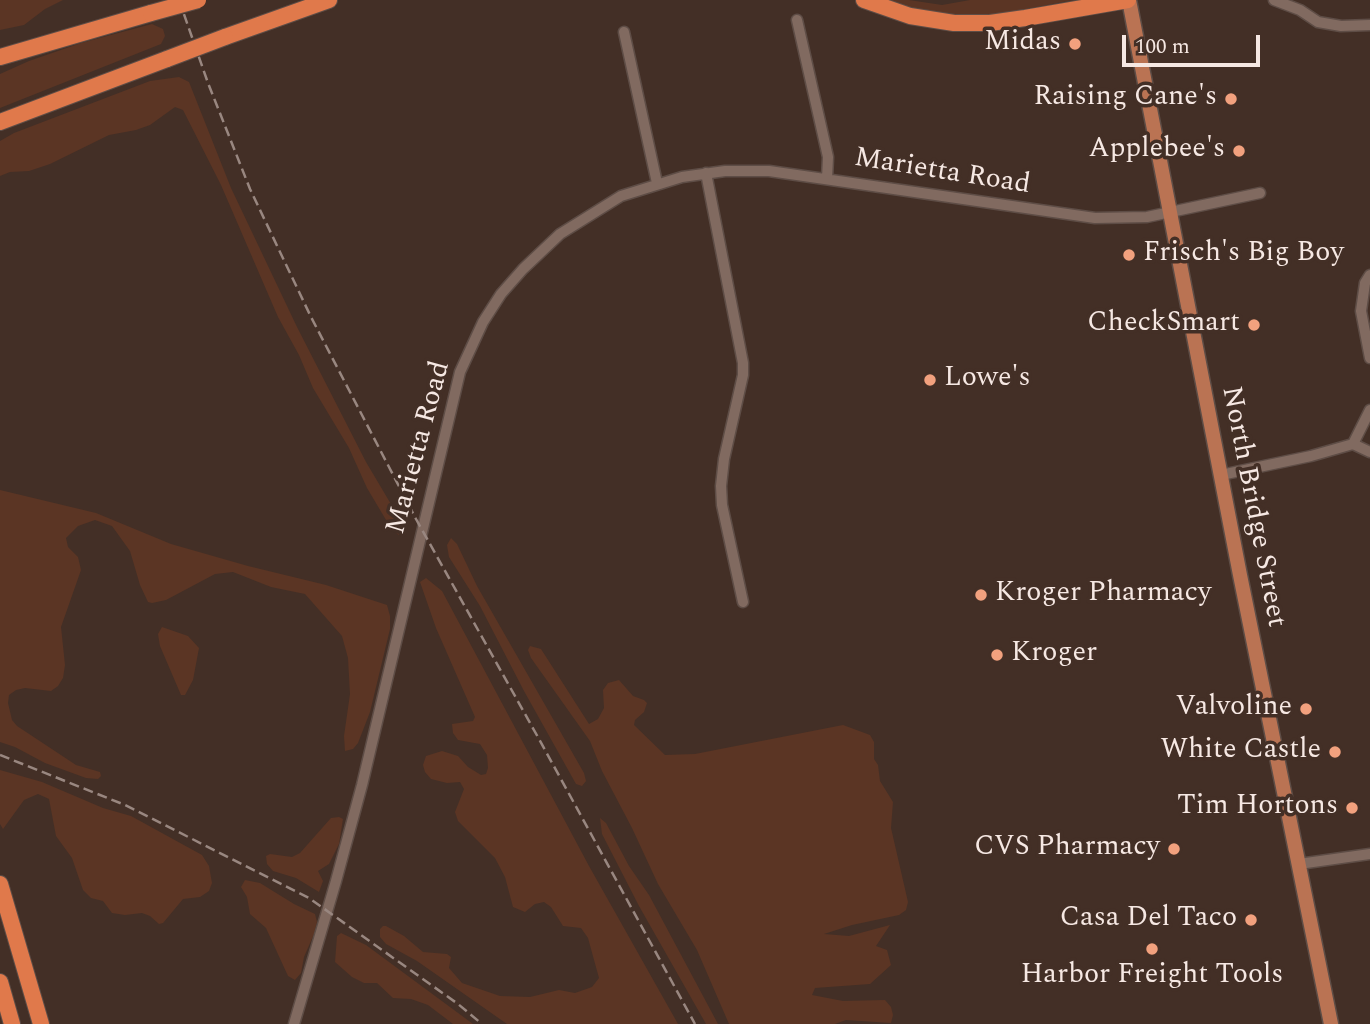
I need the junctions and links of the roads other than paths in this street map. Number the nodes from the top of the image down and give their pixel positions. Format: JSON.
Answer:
{"nodes":[{"id":1,"x":198,"y":0,"type":"edge"},
{"id":2,"x":329,"y":0,"type":"edge"},
{"id":3,"x":864,"y":0,"type":"edge"},
{"id":4,"x":1128,"y":0,"type":"edge"},
{"id":5,"x":1274,"y":0,"type":"edge"},
{"id":6,"x":1302,"y":5,"type":"edge"},
{"id":7,"x":797,"y":20,"type":"dead end"},
{"id":8,"x":1370,"y":25,"type":"edge"},
{"id":9,"x":624,"y":32,"type":"dead end"},
{"id":10,"x":0,"y":57,"type":"edge"},
{"id":11,"x":0,"y":122,"type":"edge"},
{"id":12,"x":706,"y":173,"type":"junction"},
{"id":13,"x":827,"y":179,"type":"junction"},
{"id":14,"x":657,"y":183,"type":"junction"},
{"id":15,"x":1260,"y":193,"type":"dead end"},
{"id":16,"x":1169,"y":213,"type":"junction"},
{"id":17,"x":1370,"y":275,"type":"edge"},
{"id":18,"x":1370,"y":358,"type":"edge"},
{"id":19,"x":1370,"y":410,"type":"edge"},
{"id":20,"x":1353,"y":444,"type":"junction"},
{"id":21,"x":1370,"y":452,"type":"edge"},
{"id":22,"x":1221,"y":475,"type":"junction"},
{"id":23,"x":743,"y":603,"type":"dead end"},
{"id":24,"x":1370,"y":854,"type":"edge"},
{"id":25,"x":1299,"y":864,"type":"junction"},
{"id":26,"x":0,"y":884,"type":"edge"},
{"id":27,"x":0,"y":982,"type":"edge"},
{"id":28,"x":12,"y":1024,"type":"edge"},
{"id":29,"x":41,"y":1024,"type":"edge"},
{"id":30,"x":293,"y":1024,"type":"edge"},
{"id":31,"x":1331,"y":1024,"type":"edge"}],
"edges":[{"from":1,"to":10,"type":"highway","bridge":true},
{"from":2,"to":11,"type":"highway","bridge":true},
{"from":3,"to":4,"type":"highway"},
{"from":4,"to":16,"type":"main road","name":"North Bridge Street"},
{"from":5,"to":6,"type":"street"},
{"from":6,"to":8,"type":"street"},
{"from":7,"to":13,"type":"street"},
{"from":9,"to":14,"type":"street"},
{"from":12,"to":13,"type":"street","name":"Marietta Road"},
{"from":12,"to":14,"type":"street","name":"Marietta Road"},
{"from":12,"to":23,"type":"street"},
{"from":13,"to":16,"type":"street","name":"Marietta Road"},
{"from":14,"to":30,"type":"street","name":"Marietta Road"},
{"from":15,"to":16,"type":"street","name":"Marietta Road"},
{"from":16,"to":22,"type":"main road","name":"North Bridge Street"},
{"from":17,"to":18,"type":"street"},
{"from":19,"to":20,"type":"street"},
{"from":20,"to":21,"type":"street"},
{"from":20,"to":22,"type":"street"},
{"from":22,"to":25,"type":"main road","name":"North Bridge Street"},
{"from":24,"to":25,"type":"street"},
{"from":25,"to":31,"type":"main road","name":"North Bridge Street"},
{"from":26,"to":29,"type":"highway"},
{"from":27,"to":28,"type":"highway"}]}
